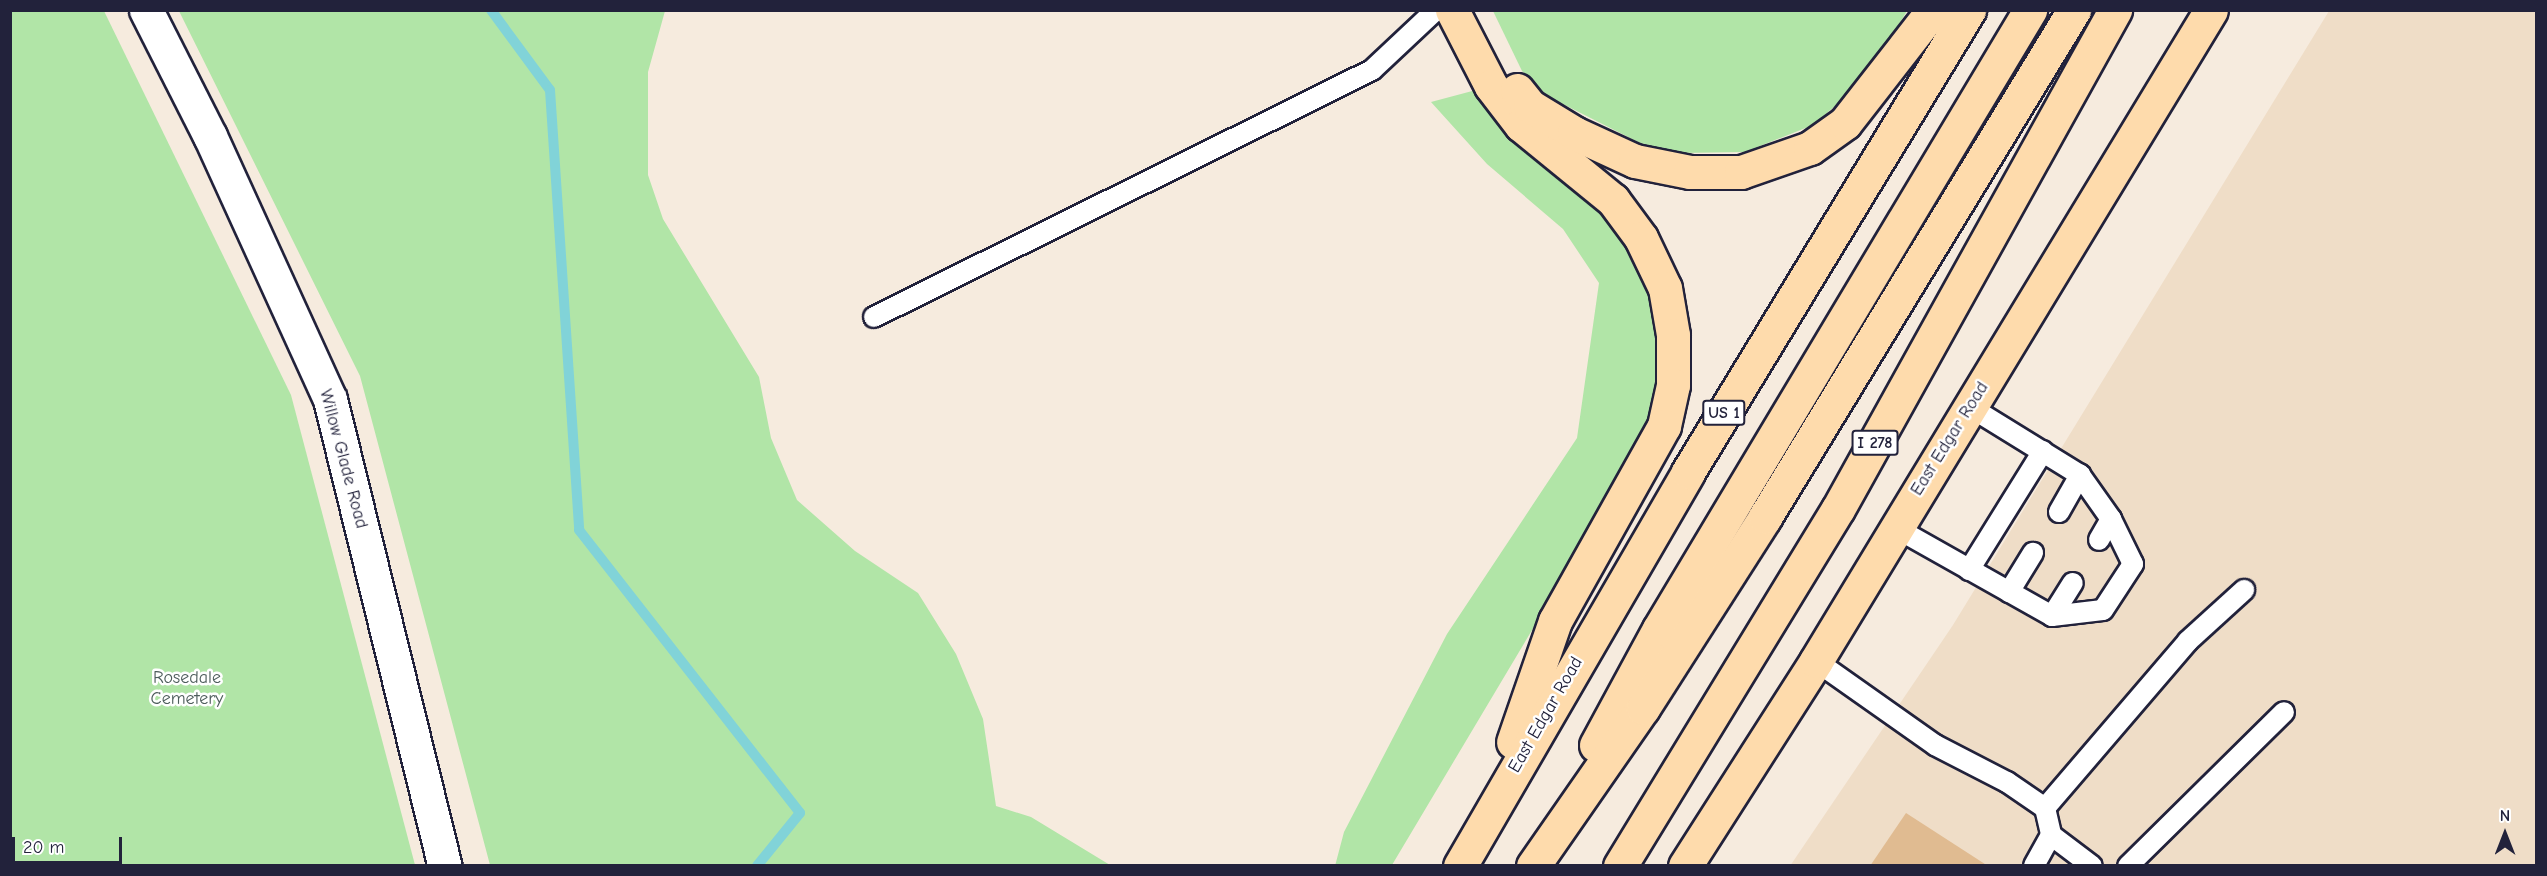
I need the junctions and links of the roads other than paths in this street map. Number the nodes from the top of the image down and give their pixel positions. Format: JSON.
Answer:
{"nodes":[{"id":1,"x":146,"y":10,"type":"edge"},
{"id":2,"x":1436,"y":10,"type":"edge"},
{"id":3,"x":1453,"y":10,"type":"edge"},
{"id":4,"x":1933,"y":10,"type":"edge"},
{"id":5,"x":1968,"y":10,"type":"edge"},
{"id":6,"x":2030,"y":10,"type":"edge"},
{"id":7,"x":2074,"y":10,"type":"edge"},
{"id":8,"x":2115,"y":10,"type":"edge"},
{"id":9,"x":2211,"y":10,"type":"edge"},
{"id":10,"x":874,"y":317,"type":"dead end"},
{"id":11,"x":1970,"y":407,"type":"junction"},
{"id":12,"x":2043,"y":451,"type":"junction"},
{"id":13,"x":2080,"y":475,"type":"junction"},
{"id":14,"x":2059,"y":512,"type":"dead end"},
{"id":15,"x":2111,"y":519,"type":"junction"},
{"id":16,"x":1896,"y":528,"type":"junction"},
{"id":17,"x":2099,"y":540,"type":"dead end"},
{"id":18,"x":2033,"y":553,"type":"dead end"},
{"id":19,"x":1969,"y":570,"type":"junction"},
{"id":20,"x":2073,"y":583,"type":"dead end"},
{"id":21,"x":2244,"y":590,"type":"dead end"},
{"id":22,"x":2009,"y":592,"type":"junction"},
{"id":23,"x":2052,"y":616,"type":"junction"},
{"id":24,"x":1816,"y":661,"type":"junction"},
{"id":25,"x":2284,"y":712,"type":"dead end"},
{"id":26,"x":2045,"y":808,"type":"junction"},
{"id":27,"x":1486,"y":818,"type":"junction"},
{"id":28,"x":2051,"y":835,"type":"junction"},
{"id":29,"x":1540,"y":853,"type":"edge"},
{"id":30,"x":445,"y":866,"type":"edge"},
{"id":31,"x":1460,"y":866,"type":"edge"},
{"id":32,"x":1620,"y":866,"type":"edge"},
{"id":33,"x":1685,"y":866,"type":"edge"},
{"id":34,"x":2034,"y":866,"type":"edge"},
{"id":35,"x":2092,"y":866,"type":"edge"},
{"id":36,"x":2128,"y":866,"type":"edge"}],
"edges":[{"from":1,"to":30,"type":"street","name":"Willow Glade Road"},
{"from":2,"to":10,"type":"lane"},
{"from":3,"to":4,"type":"highway"},
{"from":3,"to":27,"type":"highway"},
{"from":5,"to":27,"type":"highway","name":"East Edgar Road","number":"US 1"},
{"from":6,"to":29,"type":"highway"},
{"from":7,"to":29,"type":"highway"},
{"from":8,"to":32,"type":"highway","number":"I 278"},
{"from":9,"to":11,"type":"highway","name":"East Edgar Road"},
{"from":11,"to":12,"type":"lane"},
{"from":11,"to":16,"type":"highway","name":"East Edgar Road"},
{"from":12,"to":13,"type":"lane"},
{"from":12,"to":19,"type":"lane"},
{"from":13,"to":14,"type":"lane"},
{"from":13,"to":15,"type":"lane"},
{"from":15,"to":17,"type":"lane"},
{"from":15,"to":23,"type":"lane"},
{"from":16,"to":19,"type":"lane"},
{"from":16,"to":24,"type":"highway","name":"East Edgar Road"},
{"from":18,"to":22,"type":"lane"},
{"from":19,"to":22,"type":"lane"},
{"from":20,"to":23,"type":"lane"},
{"from":21,"to":26,"type":"lane"},
{"from":22,"to":23,"type":"lane"},
{"from":24,"to":26,"type":"lane"},
{"from":24,"to":33,"type":"highway","name":"East Edgar Road"},
{"from":25,"to":36,"type":"lane"},
{"from":26,"to":28,"type":"lane"},
{"from":27,"to":31,"type":"highway","name":"East Edgar Road","number":"US 1"},
{"from":28,"to":34,"type":"lane"},
{"from":28,"to":35,"type":"lane"}]}
